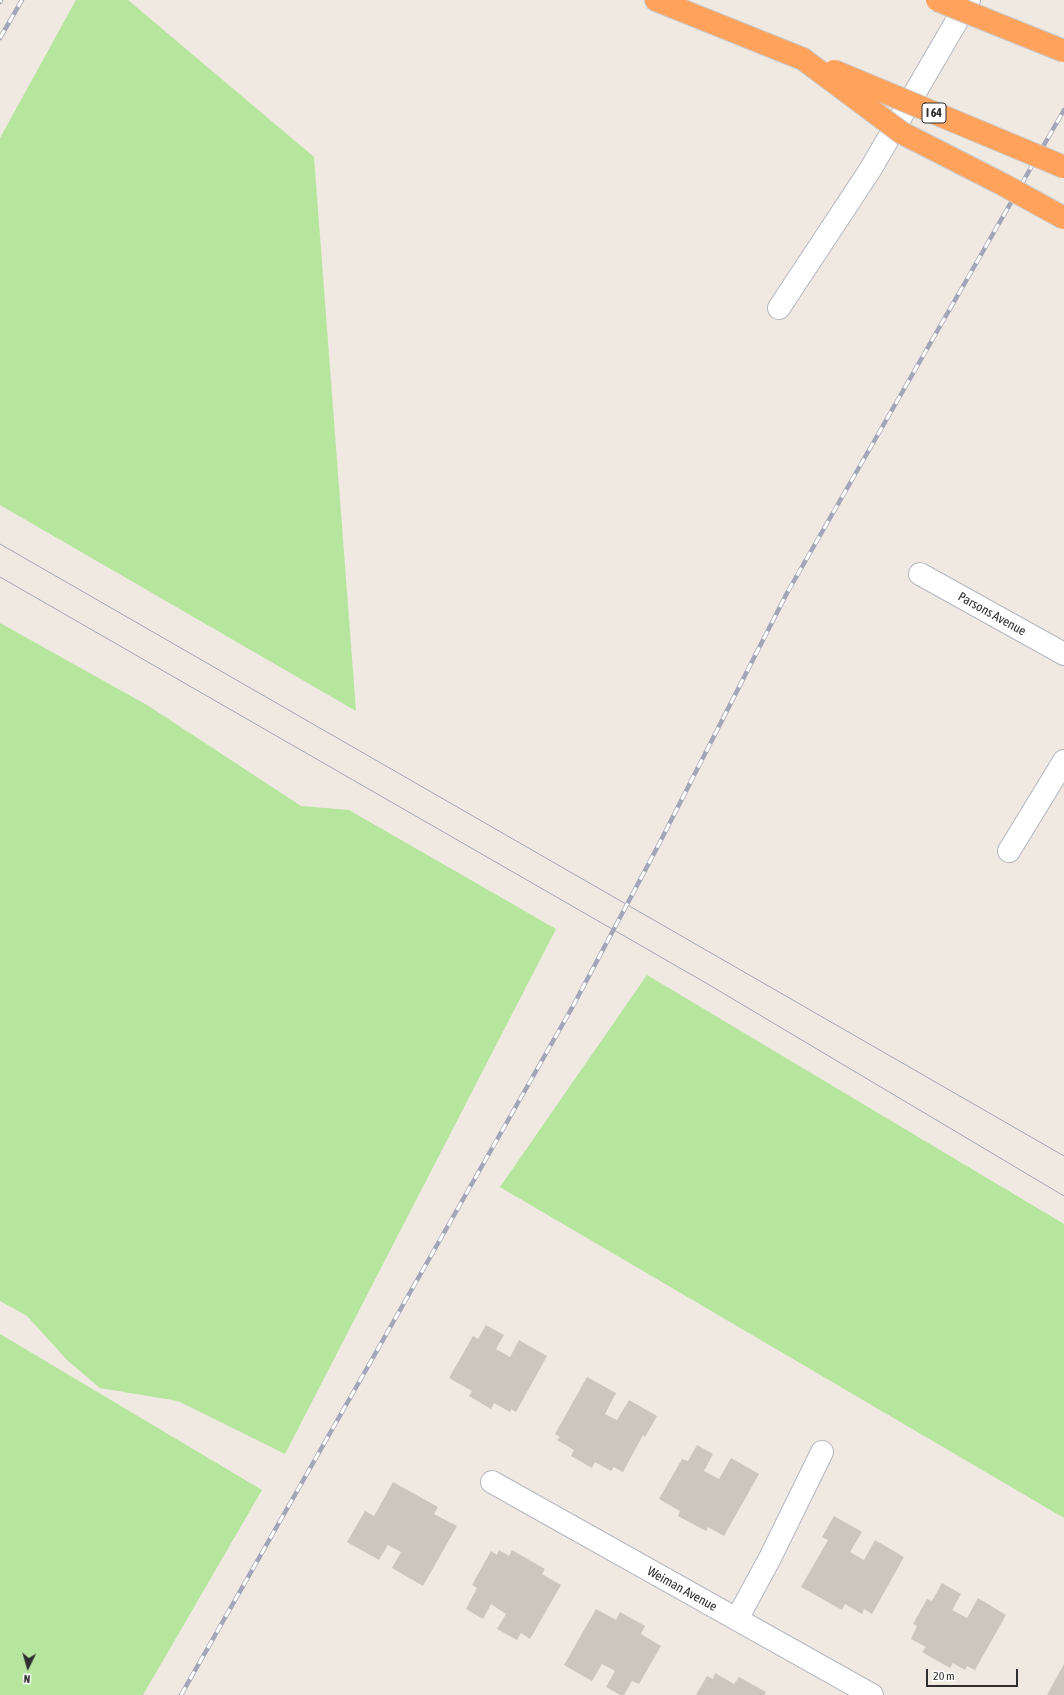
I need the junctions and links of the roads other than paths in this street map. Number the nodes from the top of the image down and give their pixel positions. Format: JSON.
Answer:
{"nodes":[{"id":1,"x":656,"y":0,"type":"edge"},
{"id":2,"x":937,"y":0,"type":"edge"},
{"id":3,"x":969,"y":0,"type":"edge"},
{"id":4,"x":1064,"y":52,"type":"edge"},
{"id":5,"x":803,"y":59,"type":"junction"},
{"id":6,"x":1064,"y":167,"type":"edge"},
{"id":7,"x":1064,"y":218,"type":"edge"},
{"id":8,"x":779,"y":308,"type":"dead end"},
{"id":9,"x":920,"y":574,"type":"dead end"},
{"id":10,"x":1064,"y":654,"type":"edge"},
{"id":11,"x":1064,"y":761,"type":"edge"},
{"id":12,"x":1009,"y":851,"type":"dead end"},
{"id":13,"x":822,"y":1452,"type":"dead end"},
{"id":14,"x":492,"y":1482,"type":"dead end"},
{"id":15,"x":737,"y":1619,"type":"junction"},
{"id":16,"x":872,"y":1695,"type":"edge"}],
"edges":[{"from":1,"to":5,"type":"highway","number":"I 64"},
{"from":2,"to":4,"type":"highway","bridge":true},
{"from":3,"to":8,"type":"street"},
{"from":5,"to":6,"type":"highway","number":"I 64","bridge":true},
{"from":5,"to":7,"type":"highway","bridge":true},
{"from":9,"to":10,"type":"street","name":"Parsons Avenue"},
{"from":11,"to":12,"type":"street"},
{"from":13,"to":15,"type":"street"},
{"from":14,"to":15,"type":"street","name":"Weiman Avenue"},
{"from":15,"to":16,"type":"street","name":"Weiman Avenue"}]}
